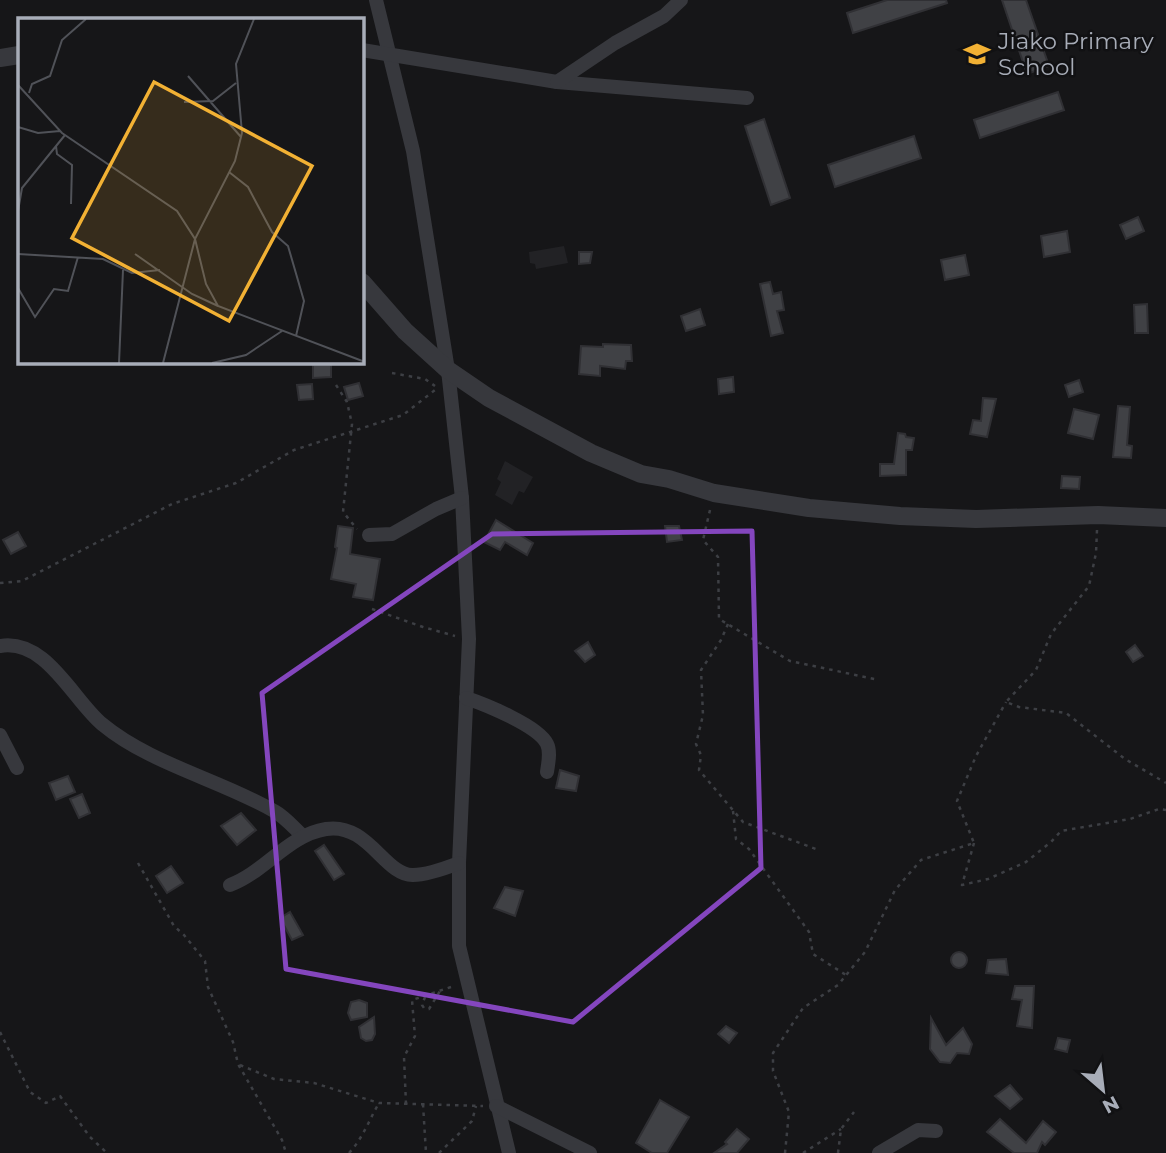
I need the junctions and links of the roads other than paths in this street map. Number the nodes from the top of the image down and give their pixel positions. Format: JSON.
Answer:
{"nodes":[{"id":1,"x":376,"y":0,"type":"edge"},
{"id":2,"x":681,"y":0,"type":"edge"},
{"id":3,"x":364,"y":50,"type":"edge"},
{"id":4,"x":390,"y":53,"type":"junction"},
{"id":5,"x":18,"y":55,"type":"edge"},
{"id":6,"x":0,"y":58,"type":"edge"},
{"id":7,"x":557,"y":82,"type":"junction"},
{"id":8,"x":747,"y":98,"type":"dead end"},
{"id":9,"x":364,"y":284,"type":"edge"},
{"id":10,"x":448,"y":370,"type":"junction"},
{"id":11,"x":461,"y":498,"type":"junction"},
{"id":12,"x":1166,"y":518,"type":"edge"},
{"id":13,"x":369,"y":535,"type":"road end"},
{"id":14,"x":0,"y":646,"type":"edge"},
{"id":15,"x":466,"y":698,"type":"junction"},
{"id":16,"x":0,"y":735,"type":"edge"},
{"id":17,"x":17,"y":768,"type":"dead end"},
{"id":18,"x":547,"y":772,"type":"dead end"},
{"id":19,"x":303,"y":836,"type":"junction"},
{"id":20,"x":459,"y":863,"type":"junction"},
{"id":21,"x":230,"y":885,"type":"dead end"},
{"id":22,"x":496,"y":1106,"type":"junction"},
{"id":23,"x":936,"y":1131,"type":"dead end"},
{"id":24,"x":509,"y":1153,"type":"edge"},
{"id":25,"x":590,"y":1153,"type":"edge"},
{"id":26,"x":878,"y":1153,"type":"edge"}],
"edges":[{"from":1,"to":4,"type":"street"},
{"from":2,"to":7,"type":"street"},
{"from":3,"to":4,"type":"street"},
{"from":4,"to":7,"type":"street"},
{"from":4,"to":10,"type":"street"},
{"from":5,"to":6,"type":"street"},
{"from":7,"to":8,"type":"street"},
{"from":9,"to":10,"type":"street"},
{"from":10,"to":11,"type":"street"},
{"from":10,"to":12,"type":"street"},
{"from":11,"to":13,"type":"street"},
{"from":11,"to":15,"type":"street"},
{"from":14,"to":19,"type":"street"},
{"from":15,"to":18,"type":"street"},
{"from":15,"to":20,"type":"street"},
{"from":16,"to":17,"type":"street"},
{"from":19,"to":20,"type":"street"},
{"from":19,"to":21,"type":"street"},
{"from":20,"to":22,"type":"street"},
{"from":22,"to":24,"type":"street"},
{"from":22,"to":25,"type":"street"},
{"from":23,"to":26,"type":"street"}]}
